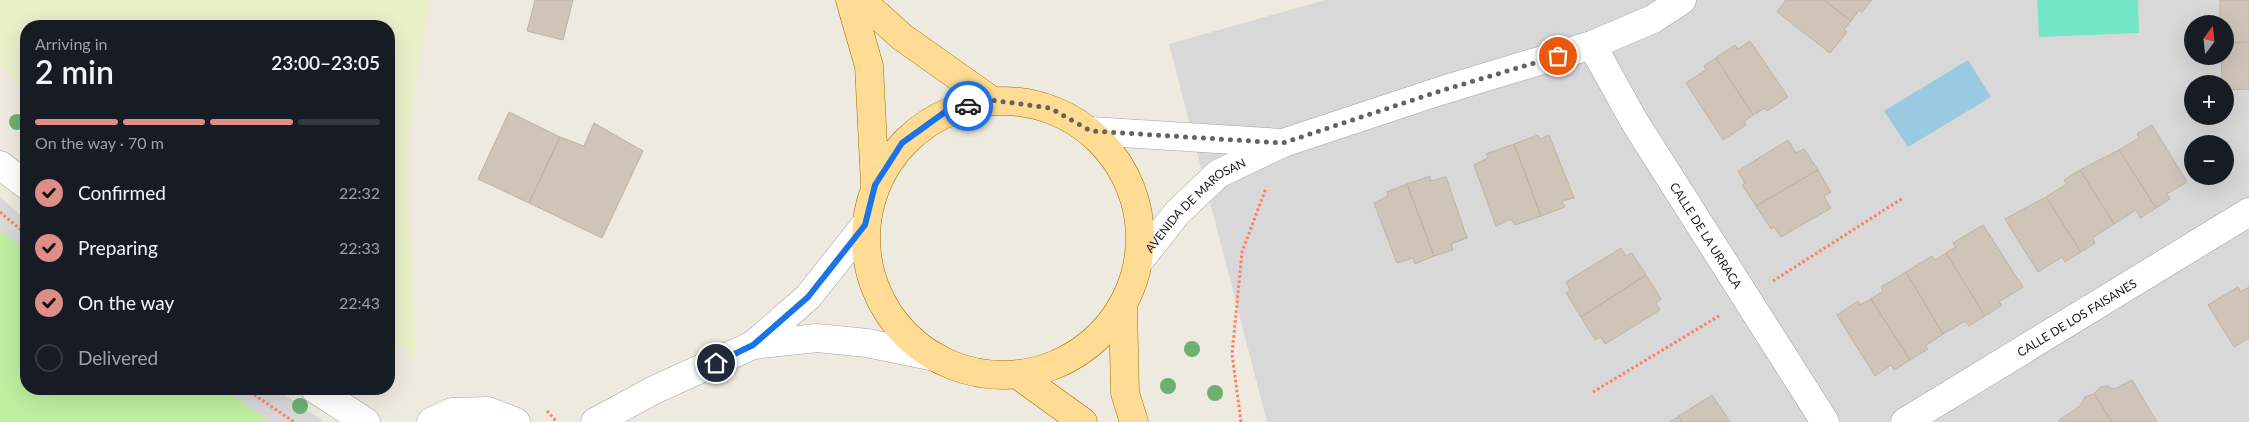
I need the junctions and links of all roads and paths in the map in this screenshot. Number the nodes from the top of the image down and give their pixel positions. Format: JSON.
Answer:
{"nodes":[{"id":1,"x":850,"y":0,"type":"edge"},
{"id":2,"x":861,"y":0,"type":"edge"},
{"id":3,"x":1682,"y":0,"type":"edge"},
{"id":4,"x":1592,"y":46,"type":"junction"},
{"id":5,"x":991,"y":100,"type":"junction"},
{"id":6,"x":1091,"y":131,"type":"junction"},
{"id":7,"x":1283,"y":143,"type":"junction"},
{"id":8,"x":0,"y":165,"type":"edge"},
{"id":9,"x":20,"y":180,"type":"edge"},
{"id":10,"x":875,"y":185,"type":"junction"},
{"id":11,"x":1903,"y":198,"type":"dead end"},
{"id":12,"x":0,"y":212,"type":"edge"},
{"id":13,"x":2249,"y":212,"type":"edge"},
{"id":14,"x":865,"y":225,"type":"junction"},
{"id":15,"x":20,"y":229,"type":"edge"},
{"id":16,"x":1140,"y":260,"type":"junction"},
{"id":17,"x":1771,"y":283,"type":"dead end"},
{"id":18,"x":1123,"y":306,"type":"junction"},
{"id":19,"x":1722,"y":314,"type":"dead end"},
{"id":20,"x":753,"y":345,"type":"junction"},
{"id":21,"x":935,"y":357,"type":"junction"},
{"id":22,"x":1018,"y":375,"type":"junction"},
{"id":23,"x":1593,"y":392,"type":"dead end"},
{"id":24,"x":255,"y":395,"type":"edge"},
{"id":25,"x":324,"y":395,"type":"edge"},
{"id":26,"x":294,"y":422,"type":"edge"},
{"id":27,"x":366,"y":422,"type":"edge"},
{"id":28,"x":431,"y":422,"type":"edge"},
{"id":29,"x":516,"y":422,"type":"edge"},
{"id":30,"x":595,"y":422,"type":"edge"},
{"id":31,"x":1083,"y":422,"type":"edge"},
{"id":32,"x":1134,"y":422,"type":"edge"},
{"id":33,"x":1241,"y":422,"type":"edge"},
{"id":34,"x":1825,"y":422,"type":"edge"},
{"id":35,"x":1905,"y":422,"type":"edge"}],
"edges":[{"from":1,"to":10,"type":"main road"},
{"from":2,"to":5,"type":"main road"},
{"from":3,"to":4,"type":"street","name":"AVENIDA DE MAROSAN"},
{"from":4,"to":7,"type":"street","name":"AVENIDA DE MAROSAN"},
{"from":4,"to":34,"type":"street","name":"CALLE DE LA URRACA"},
{"from":5,"to":6,"type":"main road"},
{"from":5,"to":10,"type":"main road"},
{"from":6,"to":7,"type":"street","name":"AVENIDA DE MAROSAN"},
{"from":6,"to":16,"type":"main road"},
{"from":7,"to":16,"type":"street","name":"AVENIDA DE MAROSAN"},
{"from":7,"to":33,"type":"path"},
{"from":8,"to":9,"type":"street"},
{"from":10,"to":14,"type":"main road"},
{"from":11,"to":17,"type":"path"},
{"from":12,"to":15,"type":"path"},
{"from":13,"to":35,"type":"street","name":"CALLE DE LOS FAISANES"},
{"from":14,"to":20,"type":"street"},
{"from":14,"to":21,"type":"main road"},
{"from":16,"to":18,"type":"main road"},
{"from":18,"to":22,"type":"main road"},
{"from":18,"to":32,"type":"main road"},
{"from":19,"to":23,"type":"path"},
{"from":20,"to":21,"type":"street"},
{"from":20,"to":30,"type":"street"},
{"from":21,"to":22,"type":"main road"},
{"from":22,"to":31,"type":"main road"},
{"from":24,"to":26,"type":"path"},
{"from":25,"to":27,"type":"street"},
{"from":28,"to":29,"type":"street"}]}
